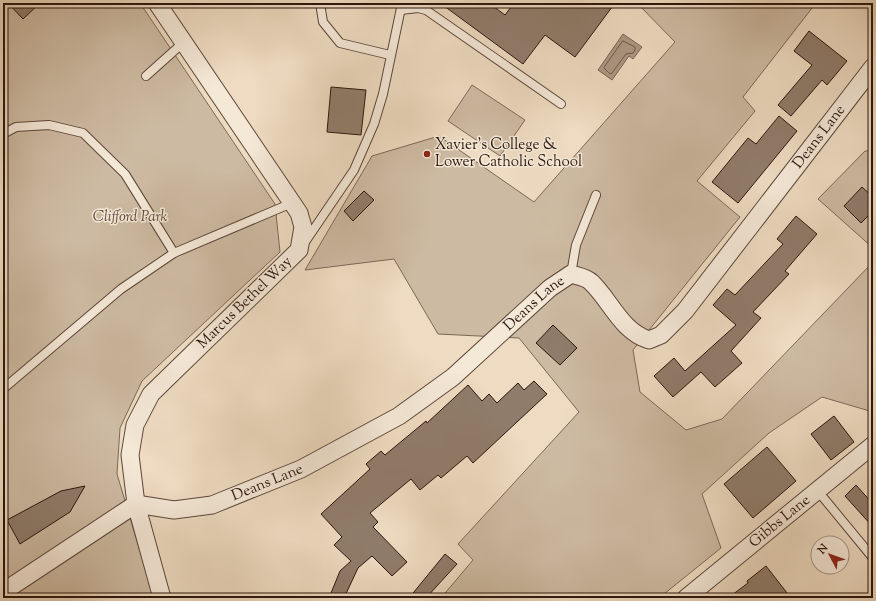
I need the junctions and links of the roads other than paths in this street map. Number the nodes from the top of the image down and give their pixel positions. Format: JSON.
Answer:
{"nodes":[{"id":1,"x":157,"y":3,"type":"edge"},
{"id":2,"x":320,"y":3,"type":"edge"},
{"id":3,"x":402,"y":6,"type":"edge"},
{"id":4,"x":184,"y":42,"type":"junction"},
{"id":5,"x":390,"y":55,"type":"junction"},
{"id":6,"x":873,"y":67,"type":"edge"},
{"id":7,"x":146,"y":76,"type":"dead end"},
{"id":8,"x":561,"y":104,"type":"dead end"},
{"id":9,"x":3,"y":134,"type":"edge"},
{"id":10,"x":596,"y":195,"type":"dead end"},
{"id":11,"x":292,"y":203,"type":"junction"},
{"id":12,"x":299,"y":250,"type":"junction"},
{"id":13,"x":174,"y":253,"type":"junction"},
{"id":14,"x":571,"y":274,"type":"junction"},
{"id":15,"x":3,"y":389,"type":"edge"},
{"id":16,"x":873,"y":445,"type":"edge"},
{"id":17,"x":817,"y":490,"type":"junction"},
{"id":18,"x":136,"y":504,"type":"junction"},
{"id":19,"x":873,"y":558,"type":"edge"},
{"id":20,"x":3,"y":592,"type":"edge"},
{"id":21,"x":162,"y":598,"type":"edge"},
{"id":22,"x":686,"y":598,"type":"edge"}],
"edges":[{"from":1,"to":4,"type":"street","name":"Marcus Bethel Way"},
{"from":2,"to":5,"type":"lane"},
{"from":3,"to":5,"type":"lane"},
{"from":3,"to":8,"type":"lane"},
{"from":4,"to":7,"type":"lane"},
{"from":4,"to":11,"type":"street","name":"Marcus Bethel Way"},
{"from":5,"to":12,"type":"lane"},
{"from":6,"to":14,"type":"street","name":"Deans Lane"},
{"from":9,"to":13,"type":"lane"},
{"from":10,"to":14,"type":"lane"},
{"from":11,"to":12,"type":"street","name":"Marcus Bethel Way"},
{"from":11,"to":13,"type":"lane"},
{"from":12,"to":18,"type":"street","name":"Marcus Bethel Way"},
{"from":13,"to":15,"type":"lane"},
{"from":14,"to":18,"type":"street","name":"Deans Lane"},
{"from":16,"to":17,"type":"street","name":"Gibbs Lane"},
{"from":17,"to":19,"type":"lane"},
{"from":17,"to":22,"type":"street","name":"Gibbs Lane"},
{"from":18,"to":20,"type":"street"},
{"from":18,"to":21,"type":"street","name":"Marcus Bethel Way"}]}
